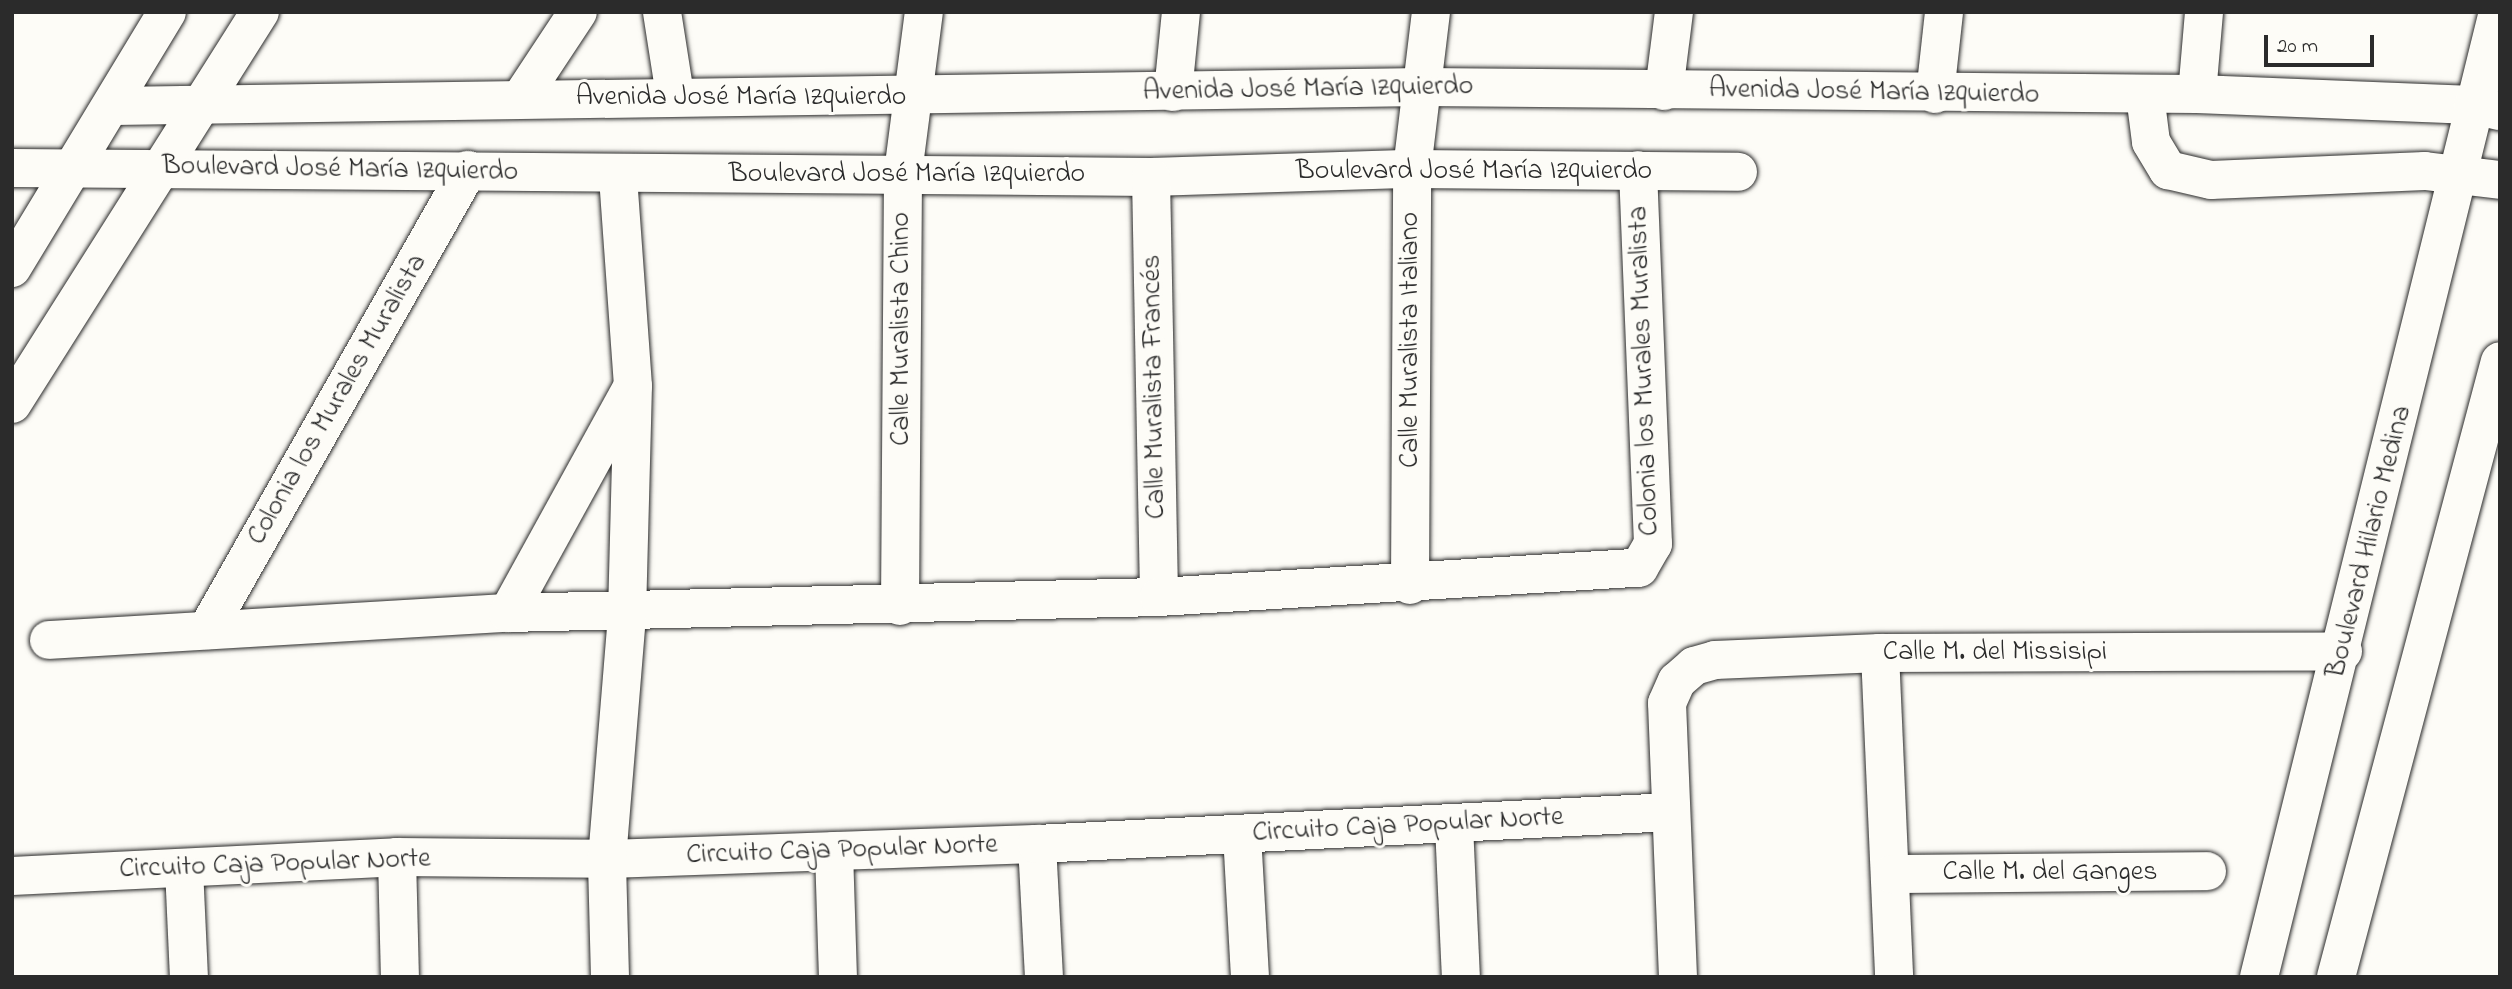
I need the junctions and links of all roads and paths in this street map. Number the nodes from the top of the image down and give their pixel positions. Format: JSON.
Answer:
{"nodes":[{"id":1,"x":167,"y":12,"type":"edge"},
{"id":2,"x":260,"y":12,"type":"edge"},
{"id":3,"x":578,"y":12,"type":"edge"},
{"id":4,"x":662,"y":12,"type":"edge"},
{"id":5,"x":924,"y":12,"type":"edge"},
{"id":6,"x":1181,"y":12,"type":"edge"},
{"id":7,"x":1431,"y":12,"type":"edge"},
{"id":8,"x":1674,"y":12,"type":"edge"},
{"id":9,"x":1944,"y":12,"type":"edge"},
{"id":10,"x":2204,"y":12,"type":"edge"},
{"id":11,"x":2498,"y":12,"type":"edge"},
{"id":12,"x":1423,"y":87,"type":"junction"},
{"id":13,"x":1664,"y":91,"type":"junction"},
{"id":14,"x":1173,"y":92,"type":"junction"},
{"id":15,"x":1935,"y":94,"type":"junction"},
{"id":16,"x":2197,"y":94,"type":"junction"},
{"id":17,"x":675,"y":95,"type":"junction"},
{"id":18,"x":2145,"y":95,"type":"junction"},
{"id":19,"x":521,"y":98,"type":"junction"},
{"id":20,"x":914,"y":98,"type":"junction"},
{"id":21,"x":114,"y":106,"type":"junction"},
{"id":22,"x":201,"y":106,"type":"junction"},
{"id":23,"x":2486,"y":108,"type":"edge"},
{"id":24,"x":76,"y":165,"type":"junction"},
{"id":25,"x":12,"y":168,"type":"edge"},
{"id":26,"x":163,"y":168,"type":"junction"},
{"id":27,"x":1412,"y":169,"type":"junction"},
{"id":28,"x":468,"y":170,"type":"junction"},
{"id":29,"x":1638,"y":170,"type":"junction"},
{"id":30,"x":1738,"y":172,"type":"dead end"},
{"id":31,"x":903,"y":173,"type":"junction"},
{"id":32,"x":2458,"y":173,"type":"junction"},
{"id":33,"x":618,"y":174,"type":"junction"},
{"id":34,"x":1151,"y":177,"type":"junction"},
{"id":35,"x":2500,"y":180,"type":"edge"},
{"id":36,"x":12,"y":268,"type":"edge"},
{"id":37,"x":2500,"y":361,"type":"edge"},
{"id":38,"x":633,"y":386,"type":"junction"},
{"id":39,"x":12,"y":404,"type":"edge"},
{"id":40,"x":1410,"y":585,"type":"junction"},
{"id":41,"x":1159,"y":597,"type":"junction"},
{"id":42,"x":900,"y":606,"type":"junction"},
{"id":43,"x":508,"y":613,"type":"junction"},
{"id":44,"x":627,"y":614,"type":"junction"},
{"id":45,"x":207,"y":630,"type":"junction"},
{"id":46,"x":49,"y":640,"type":"dead end"},
{"id":47,"x":2343,"y":651,"type":"junction"},
{"id":48,"x":1880,"y":653,"type":"junction"},
{"id":49,"x":1671,"y":812,"type":"junction"},
{"id":50,"x":1454,"y":825,"type":"junction"},
{"id":51,"x":1242,"y":834,"type":"junction"},
{"id":52,"x":1037,"y":844,"type":"junction"},
{"id":53,"x":834,"y":851,"type":"junction"},
{"id":54,"x":397,"y":857,"type":"junction"},
{"id":55,"x":607,"y":859,"type":"junction"},
{"id":56,"x":184,"y":868,"type":"junction"},
{"id":57,"x":2207,"y":872,"type":"dead end"},
{"id":58,"x":1892,"y":874,"type":"junction"},
{"id":59,"x":12,"y":876,"type":"edge"},
{"id":60,"x":189,"y":977,"type":"edge"},
{"id":61,"x":400,"y":977,"type":"edge"},
{"id":62,"x":610,"y":977,"type":"edge"},
{"id":63,"x":838,"y":977,"type":"edge"},
{"id":64,"x":1044,"y":977,"type":"edge"},
{"id":65,"x":1250,"y":977,"type":"edge"},
{"id":66,"x":1461,"y":977,"type":"edge"},
{"id":67,"x":1678,"y":977,"type":"edge"},
{"id":68,"x":1894,"y":977,"type":"edge"},
{"id":69,"x":2259,"y":977,"type":"edge"},
{"id":70,"x":2336,"y":977,"type":"edge"}],
"edges":[{"from":1,"to":21,"type":"street"},
{"from":2,"to":22,"type":"street"},
{"from":3,"to":19,"type":"street"},
{"from":4,"to":17,"type":"street"},
{"from":5,"to":20,"type":"street","name":"Calle Muralista Chino"},
{"from":6,"to":14,"type":"street"},
{"from":7,"to":12,"type":"street","name":"Calle Muralista Italiano"},
{"from":8,"to":13,"type":"street"},
{"from":9,"to":15,"type":"street"},
{"from":10,"to":16,"type":"street"},
{"from":11,"to":23,"type":"street","name":"Boulevard Hilario Medina"},
{"from":12,"to":13,"type":"street","name":"Avenida José María Izquierdo"},
{"from":12,"to":14,"type":"street","name":"Avenida José María Izquierdo"},
{"from":12,"to":27,"type":"street","name":"Calle Muralista Italiano"},
{"from":13,"to":15,"type":"street","name":"Avenida José María Izquierdo"},
{"from":14,"to":20,"type":"street","name":"Avenida José María Izquierdo"},
{"from":15,"to":18,"type":"street","name":"Avenida José María Izquierdo"},
{"from":16,"to":18,"type":"street","name":"Avenida José María Izquierdo"},
{"from":16,"to":23,"type":"street","name":"Avenida José María Izquierdo"},
{"from":17,"to":19,"type":"street","name":"Avenida José María Izquierdo"},
{"from":17,"to":20,"type":"street","name":"Avenida José María Izquierdo"},
{"from":18,"to":32,"type":"street"},
{"from":19,"to":22,"type":"street","name":"Avenida José María Izquierdo"},
{"from":20,"to":31,"type":"street","name":"Calle Muralista Chino"},
{"from":21,"to":22,"type":"street","name":"Avenida José María Izquierdo"},
{"from":21,"to":24,"type":"street"},
{"from":22,"to":26,"type":"street"},
{"from":23,"to":32,"type":"street","name":"Boulevard Hilario Medina"},
{"from":24,"to":25,"type":"street"},
{"from":24,"to":26,"type":"street","name":"Boulevard José María Izquierdo"},
{"from":24,"to":36,"type":"street"},
{"from":26,"to":28,"type":"street","name":"Boulevard José María Izquierdo"},
{"from":26,"to":39,"type":"street"},
{"from":27,"to":29,"type":"street","name":"Boulevard José María Izquierdo"},
{"from":27,"to":34,"type":"street","name":"Boulevard José María Izquierdo"},
{"from":27,"to":40,"type":"street","name":"Calle Muralista Italiano"},
{"from":28,"to":33,"type":"street","name":"Boulevard José María Izquierdo"},
{"from":28,"to":45,"type":"street","name":"Colonia los Murales Muralista"},
{"from":29,"to":30,"type":"street","name":"Boulevard José María Izquierdo"},
{"from":29,"to":40,"type":"street","name":"Colonia los Murales Muralista"},
{"from":31,"to":33,"type":"street","name":"Boulevard José María Izquierdo"},
{"from":31,"to":34,"type":"street","name":"Boulevard José María Izquierdo"},
{"from":31,"to":42,"type":"street","name":"Calle Muralista Chino"},
{"from":32,"to":35,"type":"street"},
{"from":32,"to":47,"type":"street","name":"Boulevard Hilario Medina"},
{"from":33,"to":38,"type":"street"},
{"from":34,"to":41,"type":"street","name":"Calle Muralista Francés"},
{"from":37,"to":70,"type":"street"},
{"from":38,"to":43,"type":"street"},
{"from":38,"to":44,"type":"street"},
{"from":40,"to":41,"type":"street"},
{"from":41,"to":42,"type":"street"},
{"from":42,"to":44,"type":"street"},
{"from":43,"to":44,"type":"street"},
{"from":43,"to":45,"type":"street"},
{"from":44,"to":55,"type":"street"},
{"from":45,"to":46,"type":"street"},
{"from":47,"to":48,"type":"street","name":"Calle M. del Missisipi"},
{"from":47,"to":69,"type":"street","name":"Boulevard Hilario Medina"},
{"from":48,"to":49,"type":"street","name":"Calle M. del Missisipi"},
{"from":48,"to":58,"type":"street"},
{"from":49,"to":50,"type":"street","name":"Circuito Caja Popular Norte"},
{"from":49,"to":67,"type":"street"},
{"from":50,"to":51,"type":"street","name":"Circuito Caja Popular Norte"},
{"from":50,"to":66,"type":"street"},
{"from":51,"to":52,"type":"street","name":"Circuito Caja Popular Norte"},
{"from":51,"to":65,"type":"street"},
{"from":52,"to":53,"type":"street","name":"Circuito Caja Popular Norte"},
{"from":52,"to":64,"type":"street"},
{"from":53,"to":55,"type":"street","name":"Circuito Caja Popular Norte"},
{"from":53,"to":63,"type":"street"},
{"from":54,"to":55,"type":"street","name":"Circuito Caja Popular Norte"},
{"from":54,"to":56,"type":"street","name":"Circuito Caja Popular Norte"},
{"from":54,"to":61,"type":"street"},
{"from":55,"to":62,"type":"street"},
{"from":56,"to":59,"type":"street","name":"Circuito Caja Popular Norte"},
{"from":56,"to":60,"type":"street"},
{"from":57,"to":58,"type":"street","name":"Calle M. del Ganges"},
{"from":58,"to":68,"type":"street"}]}
